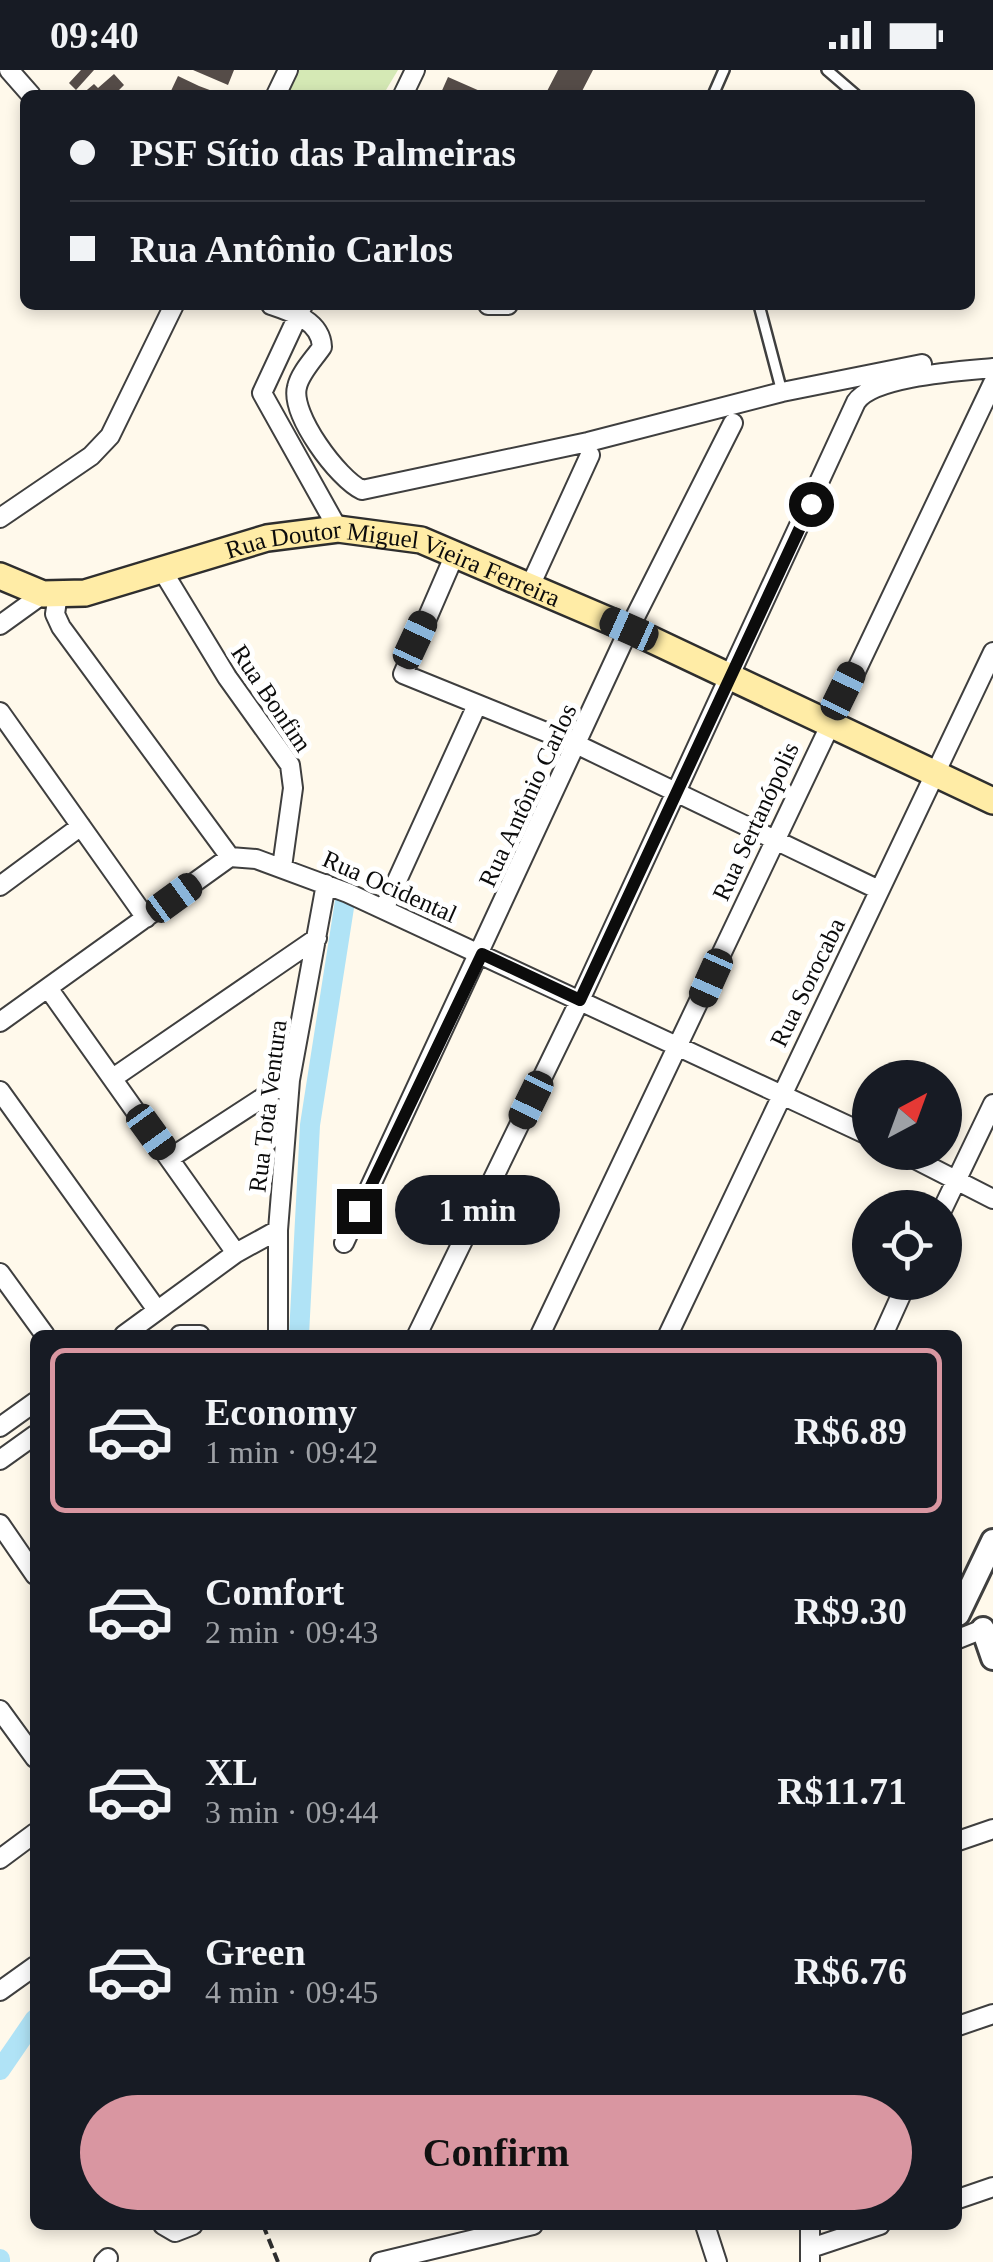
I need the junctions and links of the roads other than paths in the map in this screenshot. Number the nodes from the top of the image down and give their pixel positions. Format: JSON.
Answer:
{"nodes":[{"id":1,"x":8,"y":70,"type":"edge"},
{"id":2,"x":826,"y":70,"type":"edge"},
{"id":3,"x":26,"y":90,"type":"edge"},
{"id":4,"x":850,"y":90,"type":"edge"},
{"id":5,"x":171,"y":310,"type":"edge"},
{"id":6,"x":301,"y":310,"type":"edge"},
{"id":7,"x":760,"y":310,"type":"edge"},
{"id":8,"x":922,"y":364,"type":"dead end"},
{"id":9,"x":993,"y":368,"type":"edge"},
{"id":10,"x":993,"y":384,"type":"edge"},
{"id":11,"x":782,"y":392,"type":"junction"},
{"id":12,"x":734,"y":423,"type":"dead end"},
{"id":13,"x":590,"y":454,"type":"dead end"},
{"id":14,"x":0,"y":518,"type":"edge"},
{"id":15,"x":338,"y":529,"type":"junction"},
{"id":16,"x":455,"y":554,"type":"junction"},
{"id":17,"x":162,"y":570,"type":"junction"},
{"id":18,"x":0,"y":576,"type":"edge"},
{"id":19,"x":531,"y":584,"type":"junction"},
{"id":20,"x":51,"y":594,"type":"junction"},
{"id":21,"x":0,"y":625,"type":"edge"},
{"id":22,"x":629,"y":629,"type":"junction"},
{"id":23,"x":993,"y":652,"type":"edge"},
{"id":24,"x":729,"y":679,"type":"junction"},
{"id":25,"x":476,"y":705,"type":"junction"},
{"id":26,"x":0,"y":712,"type":"edge"},
{"id":27,"x":826,"y":725,"type":"junction"},
{"id":28,"x":18,"y":738,"type":"junction"},
{"id":29,"x":578,"y":745,"type":"junction"},
{"id":30,"x":0,"y":750,"type":"edge"},
{"id":31,"x":937,"y":774,"type":"junction"},
{"id":32,"x":677,"y":794,"type":"junction"},
{"id":33,"x":993,"y":801,"type":"edge"},
{"id":34,"x":81,"y":826,"type":"junction"},
{"id":35,"x":774,"y":838,"type":"junction"},
{"id":36,"x":230,"y":857,"type":"junction"},
{"id":37,"x":282,"y":867,"type":"junction"},
{"id":38,"x":326,"y":884,"type":"junction"},
{"id":39,"x":0,"y":886,"type":"edge"},
{"id":40,"x":878,"y":890,"type":"junction"},
{"id":41,"x":384,"y":909,"type":"junction"},
{"id":42,"x":146,"y":918,"type":"junction"},
{"id":43,"x":318,"y":938,"type":"junction"},
{"id":44,"x":482,"y":954,"type":"junction"},
{"id":45,"x":48,"y":988,"type":"junction"},
{"id":46,"x":580,"y":1000,"type":"junction"},
{"id":47,"x":0,"y":1022,"type":"edge"},
{"id":48,"x":680,"y":1047,"type":"junction"},
{"id":49,"x":112,"y":1078,"type":"junction"},
{"id":50,"x":290,"y":1080,"type":"junction"},
{"id":51,"x":0,"y":1091,"type":"edge"},
{"id":52,"x":781,"y":1093,"type":"junction"},
{"id":53,"x":993,"y":1104,"type":"edge"},
{"id":54,"x":852,"y":1127,"type":"edge"},
{"id":55,"x":170,"y":1158,"type":"junction"},
{"id":56,"x":935,"y":1170,"type":"edge"},
{"id":57,"x":957,"y":1182,"type":"junction"},
{"id":58,"x":953,"y":1190,"type":"edge"},
{"id":59,"x":993,"y":1199,"type":"edge"},
{"id":60,"x":278,"y":1230,"type":"junction"},
{"id":61,"x":344,"y":1243,"type":"dead end"},
{"id":62,"x":236,"y":1253,"type":"junction"},
{"id":63,"x":1,"y":1276,"type":"edge"},
{"id":64,"x":899,"y":1300,"type":"edge"},
{"id":65,"x":157,"y":1310,"type":"junction"},
{"id":66,"x":41,"y":1330,"type":"edge"},
{"id":67,"x":131,"y":1330,"type":"edge"},
{"id":68,"x":278,"y":1330,"type":"edge"},
{"id":69,"x":419,"y":1330,"type":"edge"},
{"id":70,"x":542,"y":1330,"type":"edge"},
{"id":71,"x":670,"y":1330,"type":"edge"},
{"id":72,"x":884,"y":1330,"type":"edge"},
{"id":73,"x":30,"y":1406,"type":"edge"},
{"id":74,"x":0,"y":1427,"type":"edge"},
{"id":75,"x":30,"y":1439,"type":"edge"},
{"id":76,"x":0,"y":1460,"type":"edge"},
{"id":77,"x":0,"y":1524,"type":"edge"},
{"id":78,"x":993,"y":1541,"type":"edge"},
{"id":79,"x":30,"y":1564,"type":"edge"},
{"id":80,"x":962,"y":1608,"type":"edge"},
{"id":81,"x":962,"y":1618,"type":"edge"},
{"id":82,"x":990,"y":1622,"type":"edge"},
{"id":83,"x":962,"y":1637,"type":"edge"},
{"id":84,"x":993,"y":1658,"type":"edge"},
{"id":85,"x":1,"y":1715,"type":"edge"},
{"id":86,"x":30,"y":1752,"type":"edge"},
{"id":87,"x":993,"y":1829,"type":"edge"},
{"id":88,"x":30,"y":1837,"type":"edge"},
{"id":89,"x":962,"y":1840,"type":"edge"},
{"id":90,"x":0,"y":1859,"type":"edge"},
{"id":91,"x":30,"y":1970,"type":"edge"},
{"id":92,"x":0,"y":1991,"type":"edge"},
{"id":93,"x":993,"y":2014,"type":"edge"},
{"id":94,"x":962,"y":2025,"type":"edge"},
{"id":95,"x":993,"y":2187,"type":"edge"},
{"id":96,"x":962,"y":2198,"type":"edge"},
{"id":97,"x":512,"y":2230,"type":"edge"},
{"id":98,"x":706,"y":2230,"type":"edge"},
{"id":99,"x":810,"y":2230,"type":"edge"},
{"id":100,"x":868,"y":2230,"type":"edge"},
{"id":101,"x":811,"y":2255,"type":"edge"},
{"id":102,"x":380,"y":2262,"type":"edge"},
{"id":103,"x":716,"y":2262,"type":"edge"}],
"edges":[{"from":1,"to":3,"type":"street"},
{"from":2,"to":4,"type":"lane"},
{"from":5,"to":14,"type":"street"},
{"from":6,"to":11,"type":"street"},
{"from":6,"to":15,"type":"street"},
{"from":7,"to":11,"type":"lane"},
{"from":8,"to":11,"type":"street"},
{"from":9,"to":24,"type":"street"},
{"from":10,"to":27,"type":"street","name":"Rua Sertanópolis"},
{"from":12,"to":22,"type":"street","name":"Rua Antônio Carlos"},
{"from":13,"to":19,"type":"street"},
{"from":15,"to":16,"type":"main road","name":"Rua Doutor Miguel Vieira Ferreira"},
{"from":15,"to":17,"type":"main road","name":"Rua Doutor Miguel Vieira Ferreira"},
{"from":16,"to":19,"type":"main road","name":"Rua Doutor Miguel Vieira Ferreira"},
{"from":16,"to":25,"type":"street"},
{"from":17,"to":20,"type":"main road","name":"Rua Doutor Miguel Vieira Ferreira"},
{"from":17,"to":37,"type":"street","name":"Rua Bonfim"},
{"from":18,"to":20,"type":"main road"},
{"from":19,"to":22,"type":"main road","name":"Rua Doutor Miguel Vieira Ferreira"},
{"from":20,"to":21,"type":"street"},
{"from":20,"to":36,"type":"street"},
{"from":22,"to":24,"type":"main road","name":"Rua Doutor Miguel Vieira Ferreira"},
{"from":22,"to":29,"type":"street","name":"Rua Antônio Carlos"},
{"from":23,"to":31,"type":"street","name":"Rua Sorocaba"},
{"from":24,"to":27,"type":"main road","name":"Rua Doutor Miguel Vieira Ferreira"},
{"from":24,"to":32,"type":"street"},
{"from":25,"to":29,"type":"street"},
{"from":25,"to":41,"type":"street"},
{"from":26,"to":28,"type":"street"},
{"from":27,"to":31,"type":"main road","name":"Rua Doutor Miguel Vieira Ferreira"},
{"from":27,"to":35,"type":"street","name":"Rua Sertanópolis"},
{"from":28,"to":30,"type":"street"},
{"from":28,"to":34,"type":"street"},
{"from":29,"to":32,"type":"street"},
{"from":29,"to":44,"type":"street","name":"Rua Antônio Carlos"},
{"from":31,"to":33,"type":"main road","name":"Rua Doutor Miguel Vieira Ferreira"},
{"from":31,"to":40,"type":"street","name":"Rua Sorocaba"},
{"from":32,"to":35,"type":"street"},
{"from":32,"to":46,"type":"street"},
{"from":34,"to":39,"type":"street"},
{"from":34,"to":42,"type":"street"},
{"from":35,"to":40,"type":"street"},
{"from":35,"to":48,"type":"street","name":"Rua Sertanópolis"},
{"from":36,"to":37,"type":"street","name":"Rua Ocidental"},
{"from":36,"to":42,"type":"street"},
{"from":37,"to":38,"type":"street","name":"Rua Ocidental"},
{"from":38,"to":41,"type":"street","name":"Rua Ocidental"},
{"from":38,"to":43,"type":"street","name":"Rua Tota Ventura"},
{"from":40,"to":52,"type":"street","name":"Rua Sorocaba"},
{"from":41,"to":44,"type":"street","name":"Rua Ocidental"},
{"from":42,"to":45,"type":"street"},
{"from":43,"to":49,"type":"street"},
{"from":43,"to":50,"type":"street","name":"Rua Tota Ventura"},
{"from":44,"to":46,"type":"street","name":"Rua Ocidental"},
{"from":44,"to":61,"type":"street","name":"Rua Antônio Carlos"},
{"from":45,"to":47,"type":"street"},
{"from":45,"to":49,"type":"street"},
{"from":46,"to":48,"type":"street","name":"Rua Ocidental"},
{"from":46,"to":69,"type":"street"},
{"from":48,"to":52,"type":"street","name":"Rua Ocidental"},
{"from":48,"to":70,"type":"street","name":"Rua Sertanópolis"},
{"from":49,"to":55,"type":"street"},
{"from":50,"to":55,"type":"street"},
{"from":50,"to":60,"type":"street","name":"Rua Tota Ventura"},
{"from":51,"to":65,"type":"street"},
{"from":52,"to":54,"type":"street","name":"Rua Ocidental"},
{"from":52,"to":71,"type":"street","name":"Rua Sorocaba"},
{"from":53,"to":57,"type":"street"},
{"from":55,"to":62,"type":"street"},
{"from":56,"to":57,"type":"street"},
{"from":57,"to":58,"type":"street"},
{"from":57,"to":59,"type":"street"},
{"from":60,"to":62,"type":"street"},
{"from":60,"to":68,"type":"street","name":"Rua Tota Ventura"},
{"from":62,"to":65,"type":"street"},
{"from":63,"to":66,"type":"street"},
{"from":64,"to":72,"type":"street"},
{"from":65,"to":67,"type":"street"},
{"from":73,"to":74,"type":"street"},
{"from":75,"to":76,"type":"street"},
{"from":77,"to":79,"type":"street"},
{"from":78,"to":80,"type":"street"},
{"from":81,"to":82,"type":"street"},
{"from":82,"to":83,"type":"street"},
{"from":82,"to":84,"type":"street"},
{"from":85,"to":86,"type":"street"},
{"from":87,"to":89,"type":"street"},
{"from":88,"to":90,"type":"street"},
{"from":91,"to":92,"type":"street"},
{"from":93,"to":94,"type":"street"},
{"from":95,"to":96,"type":"street"},
{"from":97,"to":102,"type":"street"},
{"from":98,"to":103,"type":"street"},
{"from":99,"to":101,"type":"street"},
{"from":100,"to":101,"type":"street"}]}
